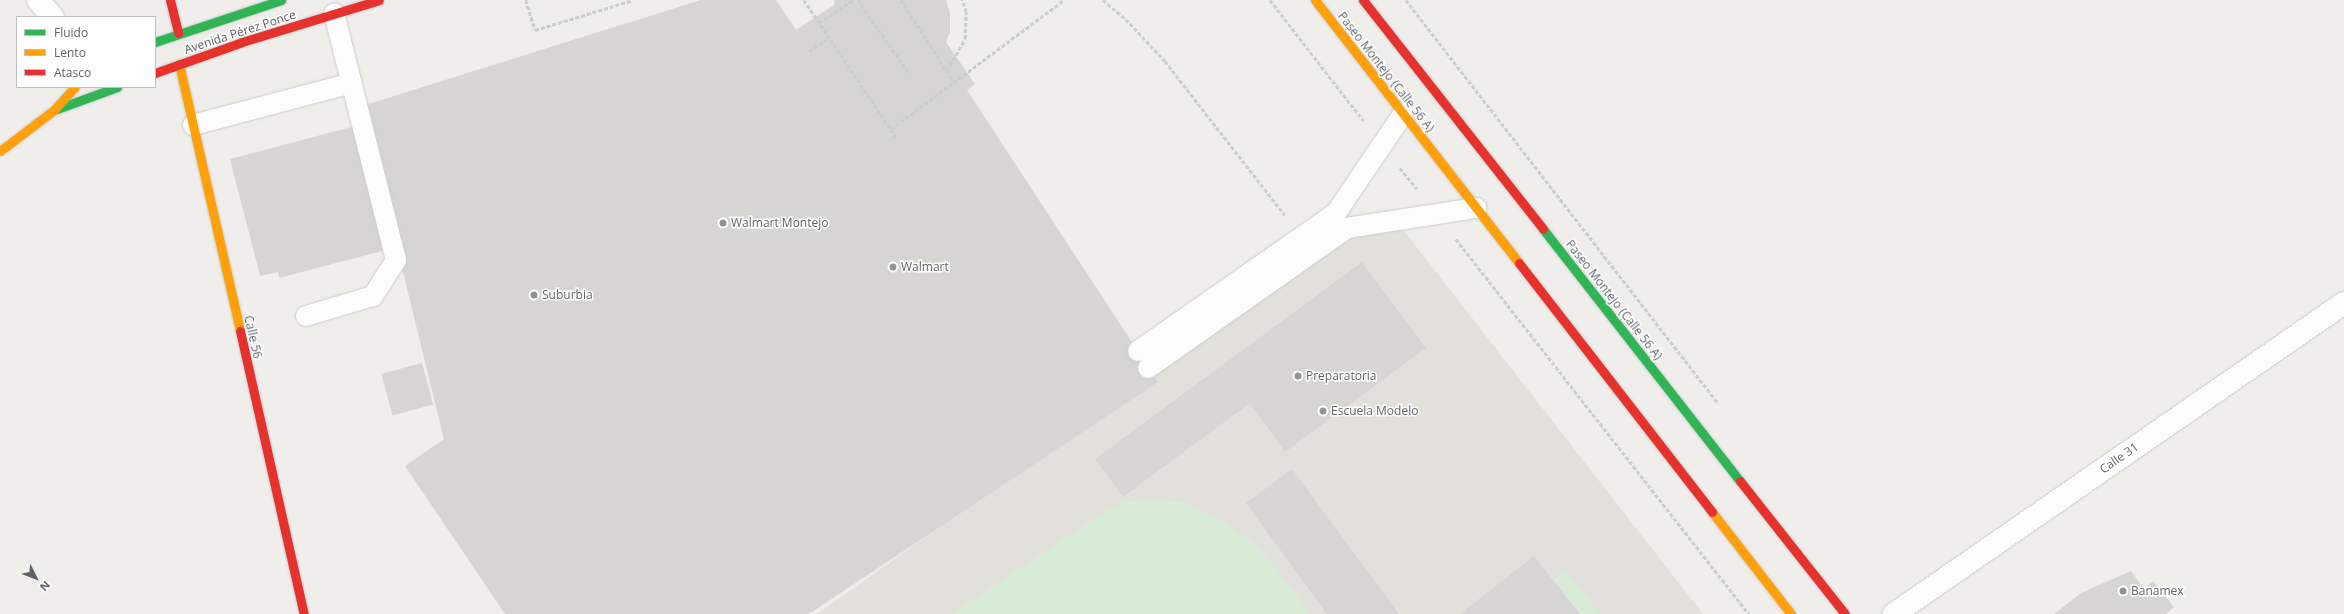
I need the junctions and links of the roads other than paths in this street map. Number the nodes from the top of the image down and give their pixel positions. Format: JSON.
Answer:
{"nodes":[{"id":1,"x":38,"y":0,"type":"edge"},
{"id":2,"x":170,"y":0,"type":"edge"},
{"id":3,"x":281,"y":0,"type":"edge"},
{"id":4,"x":379,"y":0,"type":"edge"},
{"id":5,"x":1315,"y":0,"type":"edge"},
{"id":6,"x":1363,"y":0,"type":"edge"},
{"id":7,"x":334,"y":14,"type":"junction"},
{"id":8,"x":52,"y":16,"type":"edge"},
{"id":9,"x":178,"y":33,"type":"junction"},
{"id":10,"x":156,"y":42,"type":"edge"},
{"id":11,"x":179,"y":64,"type":"junction"},
{"id":12,"x":156,"y":73,"type":"edge"},
{"id":13,"x":352,"y":83,"type":"junction"},
{"id":14,"x":74,"y":88,"type":"edge"},
{"id":15,"x":114,"y":88,"type":"edge"},
{"id":16,"x":54,"y":110,"type":"junction"},
{"id":17,"x":1403,"y":114,"type":"junction"},
{"id":18,"x":193,"y":125,"type":"junction"},
{"id":19,"x":0,"y":151,"type":"edge"},
{"id":20,"x":1476,"y":208,"type":"junction"},
{"id":21,"x":2344,"y":303,"type":"edge"},
{"id":22,"x":306,"y":316,"type":"dead end"},
{"id":23,"x":304,"y":614,"type":"edge"},
{"id":24,"x":1791,"y":614,"type":"edge"},
{"id":25,"x":1845,"y":614,"type":"edge"},
{"id":26,"x":1894,"y":614,"type":"edge"}],
"edges":[{"from":1,"to":8,"type":"street"},
{"from":2,"to":9,"type":"main road"},
{"from":3,"to":9,"type":"main road","name":"Avenida Pérez Ponce"},
{"from":4,"to":7,"type":"main road","name":"Avenida Pérez Ponce"},
{"from":5,"to":17,"type":"main road","name":"Paseo Montejo (Calle 56 A)"},
{"from":6,"to":25,"type":"main road","name":"Paseo Montejo (Calle 56 A)"},
{"from":7,"to":11,"type":"main road","name":"Avenida Pérez Ponce"},
{"from":7,"to":13,"type":"lane"},
{"from":9,"to":10,"type":"main road","name":"Avenida Pérez Ponce"},
{"from":11,"to":12,"type":"main road","name":"Avenida Pérez Ponce"},
{"from":11,"to":18,"type":"main road","name":"Calle 56"},
{"from":13,"to":18,"type":"lane"},
{"from":13,"to":22,"type":"lane"},
{"from":14,"to":16,"type":"main road"},
{"from":15,"to":16,"type":"main road"},
{"from":16,"to":19,"type":"main road"},
{"from":17,"to":20,"type":"main road","name":"Paseo Montejo (Calle 56 A)"},
{"from":17,"to":20,"type":"lane"},
{"from":18,"to":23,"type":"main road","name":"Calle 56"},
{"from":20,"to":24,"type":"main road","name":"Paseo Montejo (Calle 56 A)"},
{"from":21,"to":26,"type":"street","name":"Calle 31"}]}
